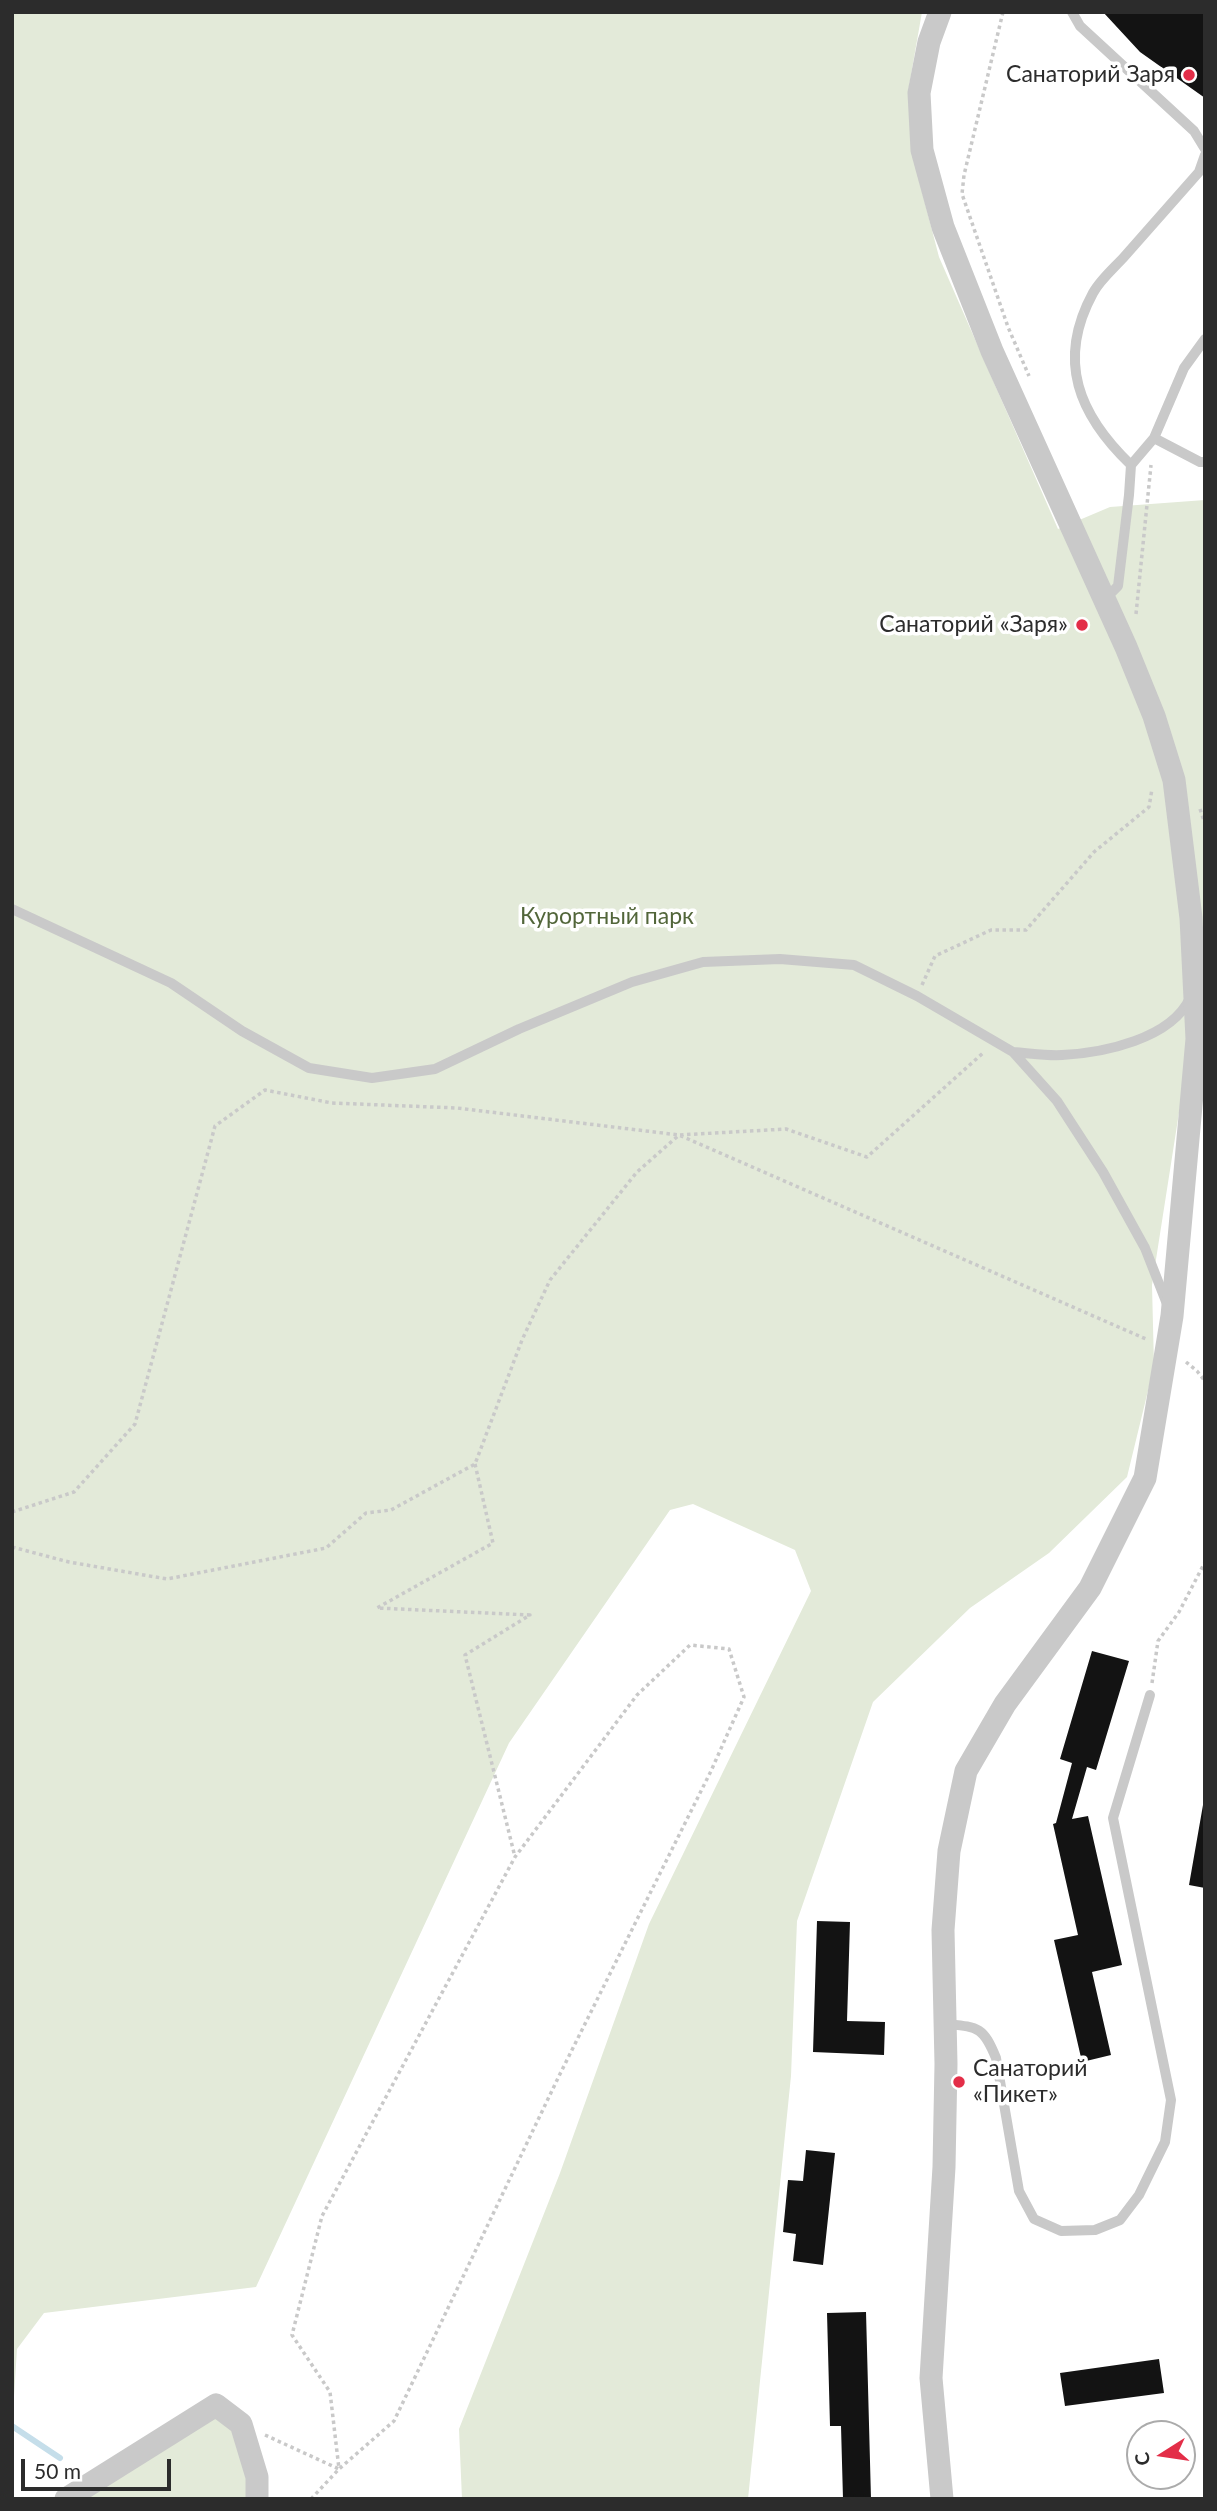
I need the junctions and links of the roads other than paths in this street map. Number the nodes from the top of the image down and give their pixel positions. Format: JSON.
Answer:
{"nodes":[{"id":1,"x":940,"y":12,"type":"edge"},
{"id":2,"x":1072,"y":12,"type":"edge"},
{"id":3,"x":1205,"y":152,"type":"edge"},
{"id":4,"x":1205,"y":339,"type":"edge"},
{"id":5,"x":1154,"y":438,"type":"junction"},
{"id":6,"x":1205,"y":462,"type":"edge"},
{"id":7,"x":1130,"y":465,"type":"junction"},
{"id":8,"x":1105,"y":599,"type":"junction"},
{"id":9,"x":12,"y":909,"type":"edge"},
{"id":10,"x":1196,"y":985,"type":"junction"},
{"id":11,"x":1201,"y":1039,"type":"edge"},
{"id":12,"x":1013,"y":1052,"type":"junction"},
{"id":13,"x":1172,"y":1316,"type":"junction"},
{"id":14,"x":1150,"y":1695,"type":"road end"},
{"id":15,"x":945,"y":2024,"type":"junction"},
{"id":16,"x":66,"y":2499,"type":"edge"},
{"id":17,"x":257,"y":2499,"type":"edge"},
{"id":18,"x":942,"y":2499,"type":"edge"}],
"edges":[{"from":1,"to":8,"type":"street"},
{"from":2,"to":3,"type":"lane"},
{"from":3,"to":7,"type":"lane"},
{"from":4,"to":5,"type":"lane"},
{"from":5,"to":6,"type":"lane"},
{"from":5,"to":7,"type":"lane"},
{"from":7,"to":8,"type":"lane"},
{"from":8,"to":10,"type":"street"},
{"from":9,"to":12,"type":"lane"},
{"from":10,"to":11,"type":"street"},
{"from":10,"to":12,"type":"lane"},
{"from":11,"to":13,"type":"street"},
{"from":12,"to":13,"type":"lane"},
{"from":13,"to":15,"type":"street"},
{"from":14,"to":15,"type":"lane"},
{"from":15,"to":18,"type":"street"},
{"from":16,"to":17,"type":"street"}]}
